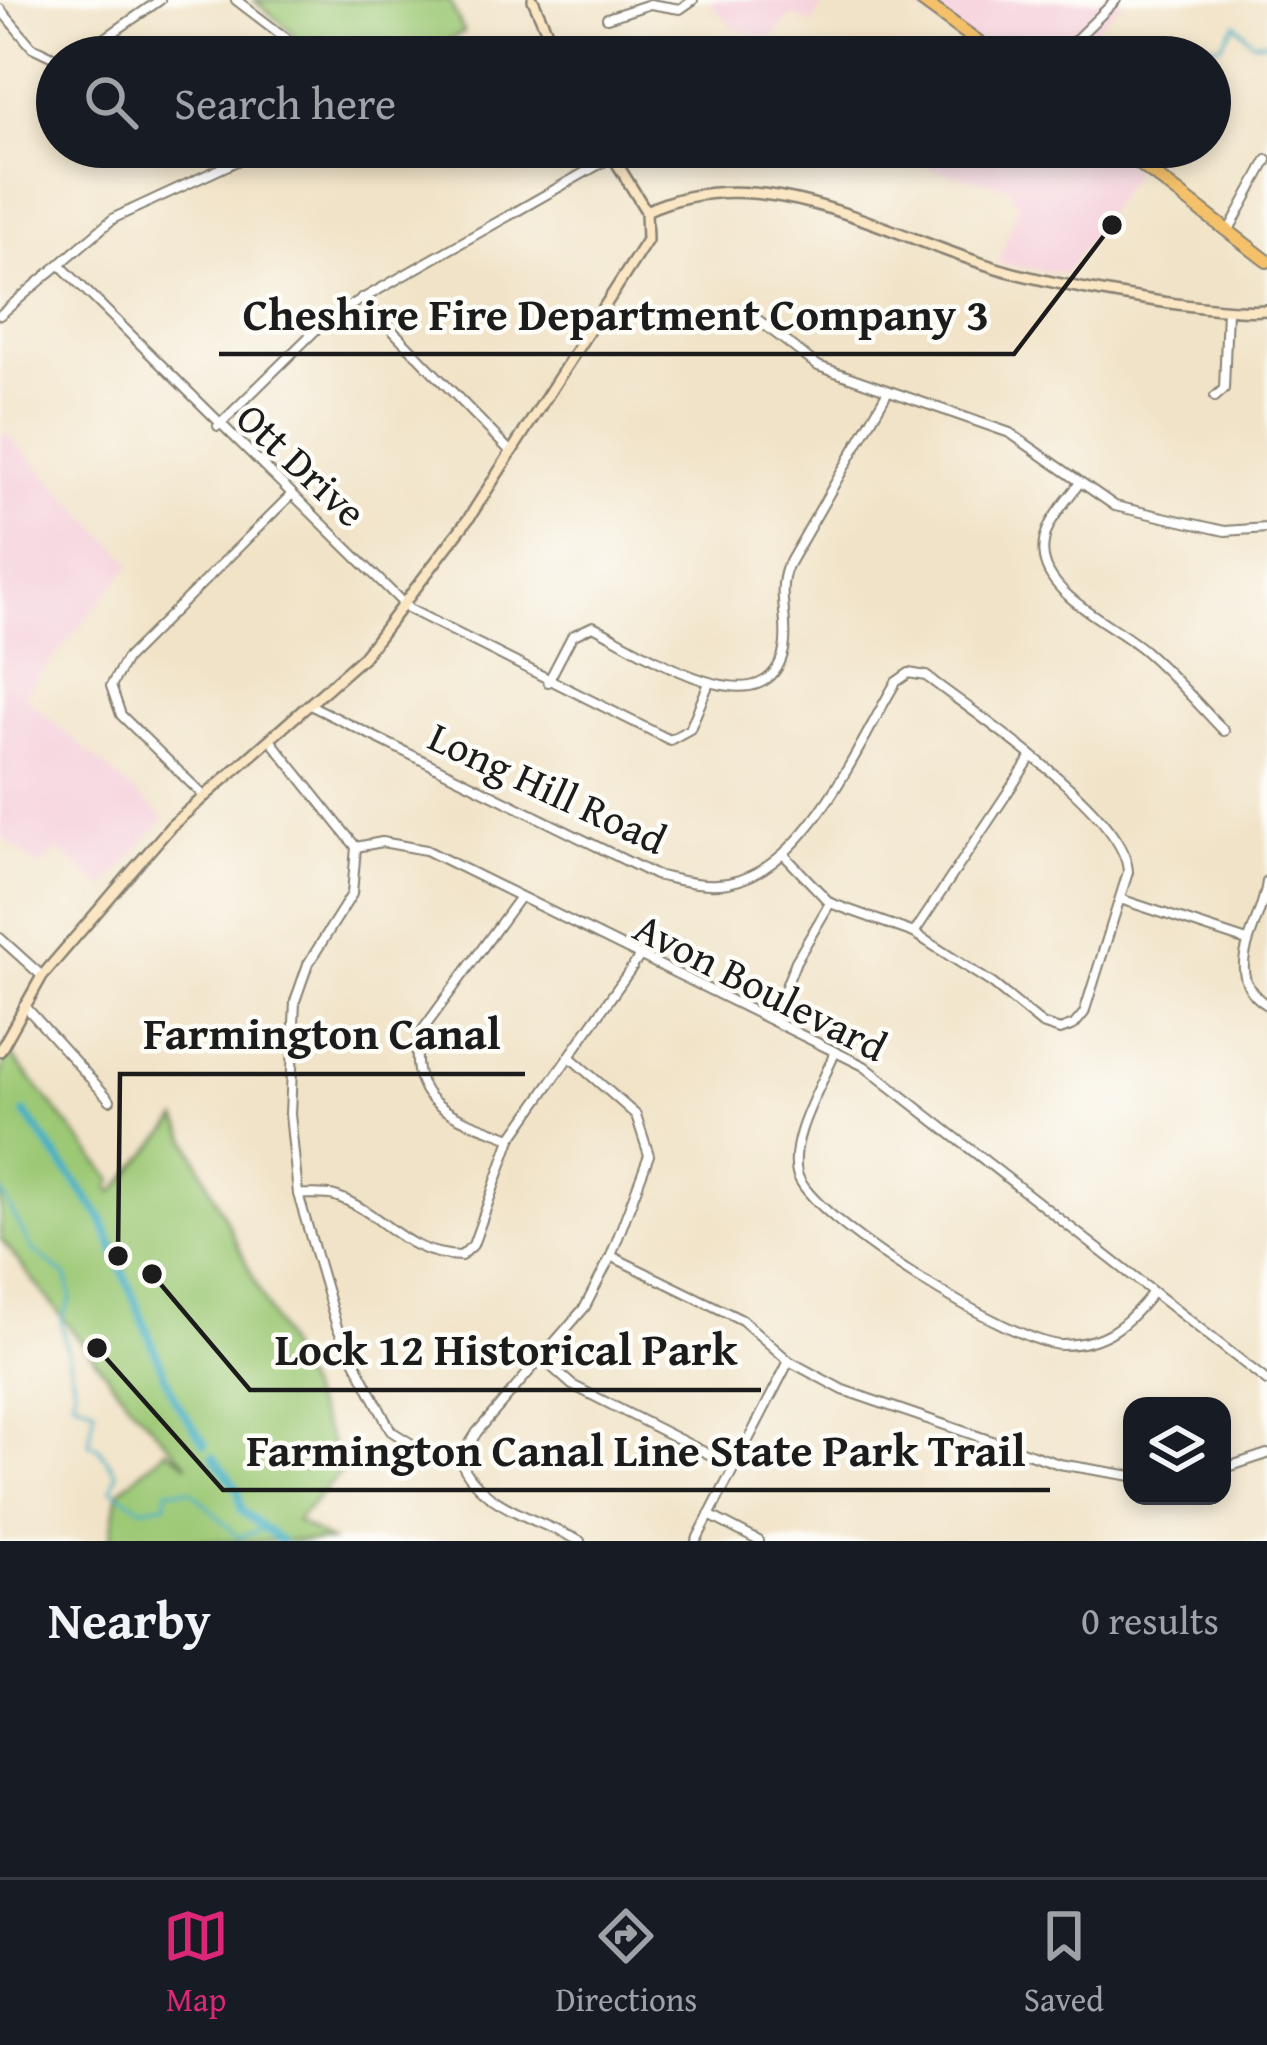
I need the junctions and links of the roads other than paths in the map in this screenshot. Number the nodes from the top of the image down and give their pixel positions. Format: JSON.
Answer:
{"nodes":[{"id":1,"x":160,"y":0,"type":"edge"},
{"id":2,"x":236,"y":0,"type":"edge"},
{"id":3,"x":532,"y":0,"type":"edge"},
{"id":4,"x":692,"y":0,"type":"edge"},
{"id":5,"x":921,"y":0,"type":"edge"},
{"id":6,"x":1116,"y":0,"type":"edge"},
{"id":7,"x":0,"y":9,"type":"edge"},
{"id":8,"x":607,"y":18,"type":"dead end"},
{"id":9,"x":108,"y":36,"type":"edge"},
{"id":10,"x":283,"y":36,"type":"edge"},
{"id":11,"x":548,"y":36,"type":"edge"},
{"id":12,"x":970,"y":36,"type":"edge"},
{"id":13,"x":1079,"y":36,"type":"edge"},
{"id":14,"x":36,"y":49,"type":"edge"},
{"id":15,"x":1267,"y":160,"type":"edge"},
{"id":16,"x":222,"y":168,"type":"edge"},
{"id":17,"x":582,"y":168,"type":"edge"},
{"id":18,"x":619,"y":168,"type":"edge"},
{"id":19,"x":1145,"y":168,"type":"edge"},
{"id":20,"x":646,"y":211,"type":"junction"},
{"id":21,"x":1228,"y":232,"type":"junction"},
{"id":22,"x":1267,"y":261,"type":"edge"},
{"id":23,"x":59,"y":264,"type":"junction"},
{"id":24,"x":361,"y":298,"type":"junction"},
{"id":25,"x":1228,"y":309,"type":"junction"},
{"id":26,"x":1267,"y":310,"type":"edge"},
{"id":27,"x":0,"y":315,"type":"edge"},
{"id":28,"x":740,"y":315,"type":"dead end"},
{"id":29,"x":888,"y":391,"type":"junction"},
{"id":30,"x":1215,"y":397,"type":"dead end"},
{"id":31,"x":218,"y":426,"type":"junction"},
{"id":32,"x":510,"y":451,"type":"junction"},
{"id":33,"x":1078,"y":485,"type":"junction"},
{"id":34,"x":292,"y":494,"type":"junction"},
{"id":35,"x":1267,"y":529,"type":"edge"},
{"id":36,"x":405,"y":603,"type":"junction"},
{"id":37,"x":548,"y":682,"type":"junction"},
{"id":38,"x":709,"y":683,"type":"junction"},
{"id":39,"x":312,"y":706,"type":"junction"},
{"id":40,"x":1224,"y":731,"type":"dead end"},
{"id":41,"x":271,"y":741,"type":"junction"},
{"id":42,"x":1033,"y":756,"type":"junction"},
{"id":43,"x":204,"y":796,"type":"junction"},
{"id":44,"x":356,"y":847,"type":"junction"},
{"id":45,"x":785,"y":856,"type":"junction"},
{"id":46,"x":1267,"y":881,"type":"edge"},
{"id":47,"x":519,"y":898,"type":"junction"},
{"id":48,"x":1120,"y":899,"type":"junction"},
{"id":49,"x":830,"y":903,"type":"junction"},
{"id":50,"x":914,"y":933,"type":"junction"},
{"id":51,"x":0,"y":938,"type":"edge"},
{"id":52,"x":1247,"y":941,"type":"junction"},
{"id":53,"x":641,"y":956,"type":"junction"},
{"id":54,"x":42,"y":976,"type":"junction"},
{"id":55,"x":23,"y":1004,"type":"junction"},
{"id":56,"x":1267,"y":1005,"type":"edge"},
{"id":57,"x":773,"y":1019,"type":"junction"},
{"id":58,"x":0,"y":1051,"type":"edge"},
{"id":59,"x":835,"y":1052,"type":"junction"},
{"id":60,"x":571,"y":1058,"type":"junction"},
{"id":61,"x":110,"y":1100,"type":"dead end"},
{"id":62,"x":512,"y":1139,"type":"junction"},
{"id":63,"x":298,"y":1194,"type":"junction"},
{"id":64,"x":611,"y":1256,"type":"junction"},
{"id":65,"x":1154,"y":1292,"type":"junction"},
{"id":66,"x":544,"y":1360,"type":"junction"},
{"id":67,"x":789,"y":1361,"type":"junction"},
{"id":68,"x":1267,"y":1381,"type":"edge"},
{"id":69,"x":1267,"y":1454,"type":"edge"},
{"id":70,"x":460,"y":1459,"type":"junction"},
{"id":71,"x":1231,"y":1466,"type":"edge"},
{"id":72,"x":734,"y":1467,"type":"junction"},
{"id":73,"x":1123,"y":1474,"type":"edge"},
{"id":74,"x":709,"y":1515,"type":"junction"},
{"id":75,"x":580,"y":1541,"type":"edge"},
{"id":76,"x":696,"y":1541,"type":"edge"},
{"id":77,"x":759,"y":1541,"type":"edge"}],
"edges":[{"from":1,"to":9,"type":"street"},
{"from":2,"to":10,"type":"street"},
{"from":3,"to":11,"type":"main road"},
{"from":4,"to":8,"type":"street"},
{"from":5,"to":12,"type":"highway"},
{"from":6,"to":13,"type":"street"},
{"from":7,"to":14,"type":"street"},
{"from":15,"to":21,"type":"street"},
{"from":16,"to":23,"type":"street"},
{"from":17,"to":24,"type":"street"},
{"from":18,"to":20,"type":"main road"},
{"from":19,"to":21,"type":"highway"},
{"from":20,"to":25,"type":"main road"},
{"from":20,"to":32,"type":"main road"},
{"from":21,"to":22,"type":"highway"},
{"from":23,"to":27,"type":"street"},
{"from":23,"to":31,"type":"street","name":"Ott Drive"},
{"from":24,"to":31,"type":"street"},
{"from":24,"to":32,"type":"street"},
{"from":25,"to":26,"type":"main road"},
{"from":25,"to":30,"type":"street"},
{"from":28,"to":29,"type":"street"},
{"from":29,"to":33,"type":"street"},
{"from":29,"to":38,"type":"street"},
{"from":31,"to":34,"type":"street","name":"Ott Drive"},
{"from":32,"to":36,"type":"main road"},
{"from":33,"to":35,"type":"street"},
{"from":33,"to":40,"type":"street"},
{"from":34,"to":36,"type":"street","name":"Ott Drive"},
{"from":34,"to":43,"type":"street"},
{"from":36,"to":37,"type":"street","name":"Ott Drive"},
{"from":36,"to":39,"type":"main road"},
{"from":37,"to":38,"type":"street"},
{"from":37,"to":38,"type":"street","name":"Ott Drive"},
{"from":39,"to":41,"type":"main road"},
{"from":39,"to":45,"type":"street","name":"Long Hill Road"},
{"from":41,"to":43,"type":"main road"},
{"from":41,"to":44,"type":"street"},
{"from":42,"to":45,"type":"street"},
{"from":42,"to":48,"type":"street"},
{"from":42,"to":50,"type":"street"},
{"from":43,"to":54,"type":"main road"},
{"from":44,"to":47,"type":"street","name":"Avon Boulevard"},
{"from":44,"to":63,"type":"street"},
{"from":45,"to":49,"type":"street"},
{"from":46,"to":52,"type":"street"},
{"from":47,"to":53,"type":"street","name":"Avon Boulevard"},
{"from":47,"to":62,"type":"street"},
{"from":48,"to":50,"type":"street"},
{"from":48,"to":52,"type":"street"},
{"from":49,"to":50,"type":"street"},
{"from":49,"to":57,"type":"street"},
{"from":51,"to":54,"type":"street"},
{"from":52,"to":56,"type":"street"},
{"from":53,"to":57,"type":"street","name":"Avon Boulevard"},
{"from":53,"to":60,"type":"street"},
{"from":54,"to":55,"type":"main road"},
{"from":55,"to":58,"type":"main road"},
{"from":55,"to":61,"type":"street"},
{"from":57,"to":59,"type":"street","name":"Avon Boulevard"},
{"from":59,"to":65,"type":"street","name":"Avon Boulevard"},
{"from":59,"to":65,"type":"street"},
{"from":60,"to":62,"type":"street"},
{"from":60,"to":64,"type":"street"},
{"from":62,"to":63,"type":"street"},
{"from":63,"to":70,"type":"street"},
{"from":64,"to":66,"type":"street"},
{"from":64,"to":67,"type":"street"},
{"from":65,"to":68,"type":"street","name":"Avon Boulevard"},
{"from":66,"to":70,"type":"street"},
{"from":66,"to":72,"type":"street"},
{"from":67,"to":72,"type":"street"},
{"from":67,"to":73,"type":"street"},
{"from":69,"to":71,"type":"street"},
{"from":70,"to":75,"type":"street"},
{"from":72,"to":74,"type":"street"},
{"from":74,"to":76,"type":"street"},
{"from":74,"to":77,"type":"street"}]}
